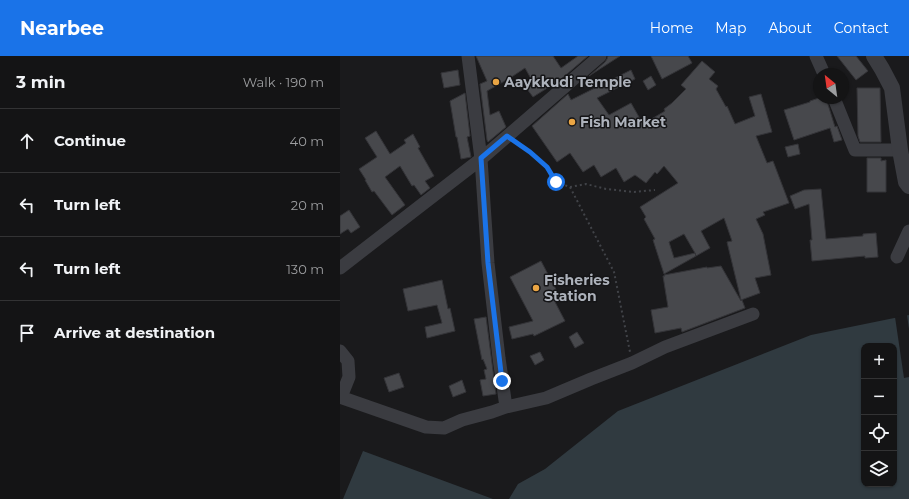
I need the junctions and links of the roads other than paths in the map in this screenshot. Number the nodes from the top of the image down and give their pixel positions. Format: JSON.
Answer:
{"nodes":[{"id":1,"x":468,"y":56,"type":"edge"},
{"id":2,"x":600,"y":56,"type":"edge"},
{"id":3,"x":816,"y":56,"type":"edge"},
{"id":4,"x":874,"y":56,"type":"edge"},
{"id":5,"x":821,"y":68,"type":"edge"},
{"id":6,"x":836,"y":104,"type":"edge"},
{"id":7,"x":900,"y":150,"type":"junction"},
{"id":8,"x":481,"y":158,"type":"junction"},
{"id":9,"x":909,"y":186,"type":"edge"},
{"id":10,"x":909,"y":231,"type":"edge"},
{"id":11,"x":897,"y":257,"type":"dead end"},
{"id":12,"x":340,"y":268,"type":"edge"},
{"id":13,"x":753,"y":314,"type":"dead end"},
{"id":14,"x":340,"y":350,"type":"edge"},
{"id":15,"x":341,"y":397,"type":"edge"},
{"id":16,"x":506,"y":407,"type":"junction"}],
"edges":[{"from":1,"to":8,"type":"street"},
{"from":2,"to":8,"type":"street"},
{"from":3,"to":5,"type":"street"},
{"from":4,"to":7,"type":"street"},
{"from":6,"to":7,"type":"street"},
{"from":7,"to":9,"type":"street"},
{"from":8,"to":12,"type":"street"},
{"from":8,"to":16,"type":"street"},
{"from":10,"to":11,"type":"street"},
{"from":13,"to":16,"type":"street"},
{"from":14,"to":15,"type":"street"},
{"from":15,"to":16,"type":"street"}]}
